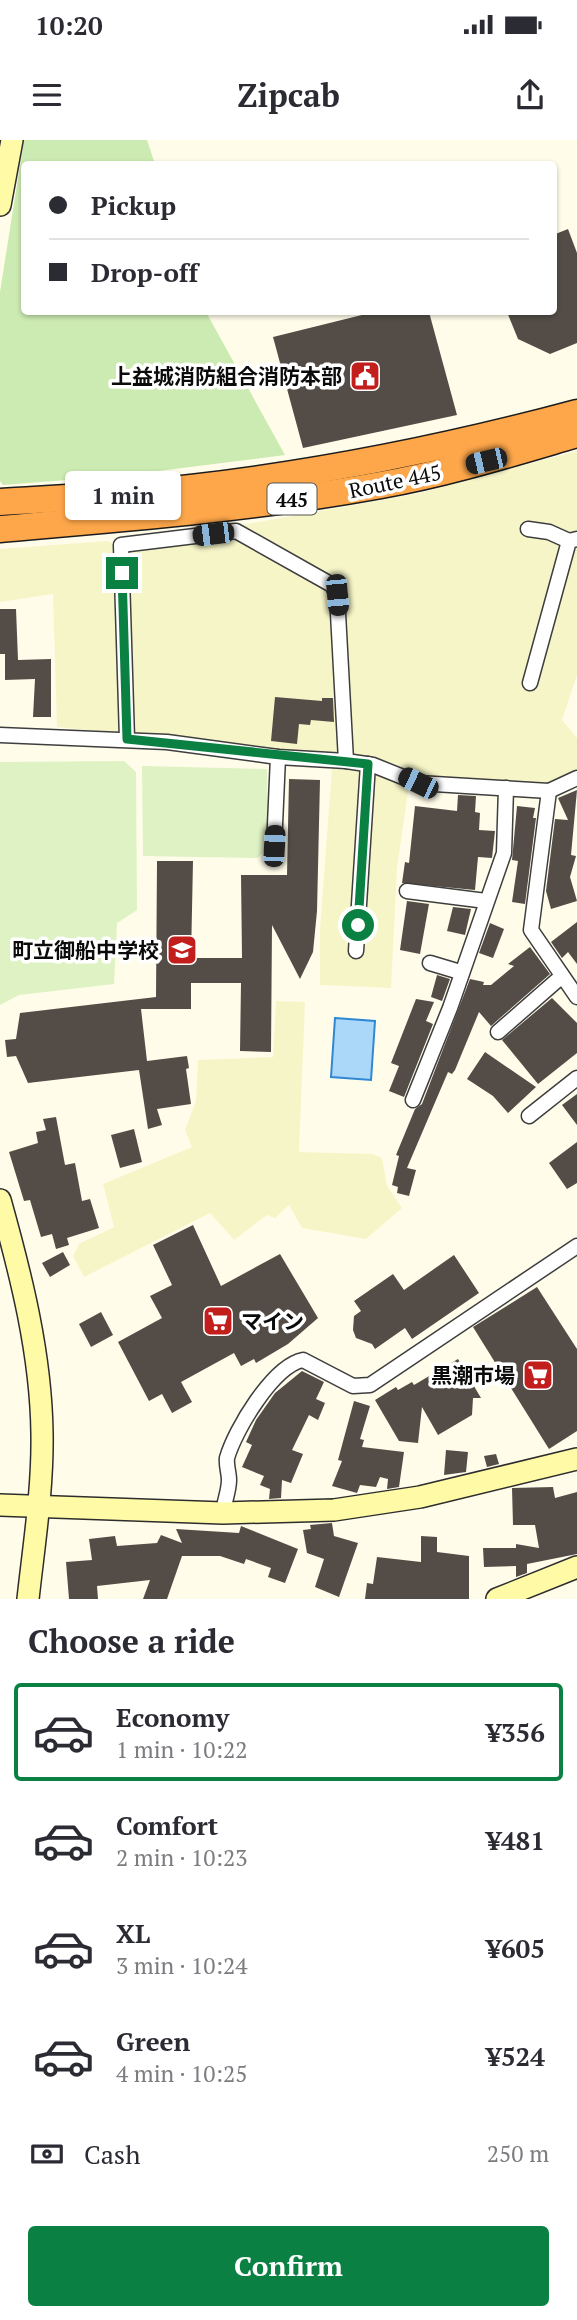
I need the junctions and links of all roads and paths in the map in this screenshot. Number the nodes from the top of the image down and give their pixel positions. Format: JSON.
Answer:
{"nodes":[{"id":1,"x":12,"y":140,"type":"edge"},
{"id":2,"x":0,"y":205,"type":"edge"},
{"id":3,"x":577,"y":413,"type":"edge"},
{"id":4,"x":577,"y":433,"type":"edge"},
{"id":5,"x":0,"y":502,"type":"edge"},
{"id":6,"x":234,"y":519,"type":"junction"},
{"id":7,"x":0,"y":529,"type":"edge"},
{"id":8,"x":528,"y":529,"type":"dead end"},
{"id":9,"x":573,"y":540,"type":"edge"},
{"id":10,"x":530,"y":683,"type":"dead end"},
{"id":11,"x":0,"y":735,"type":"edge"},
{"id":12,"x":127,"y":739,"type":"junction"},
{"id":13,"x":278,"y":757,"type":"junction"},
{"id":14,"x":346,"y":761,"type":"junction"},
{"id":15,"x":368,"y":764,"type":"junction"},
{"id":16,"x":577,"y":778,"type":"edge"},
{"id":17,"x":506,"y":788,"type":"junction"},
{"id":18,"x":550,"y":791,"type":"junction"},
{"id":19,"x":274,"y":846,"type":"dead end"},
{"id":20,"x":407,"y":891,"type":"dead end"},
{"id":21,"x":486,"y":901,"type":"junction"},
{"id":22,"x":356,"y":951,"type":"dead end"},
{"id":23,"x":430,"y":964,"type":"dead end"},
{"id":24,"x":460,"y":972,"type":"junction"},
{"id":25,"x":562,"y":976,"type":"junction"},
{"id":26,"x":577,"y":998,"type":"edge"},
{"id":27,"x":498,"y":1032,"type":"dead end"},
{"id":28,"x":577,"y":1078,"type":"edge"},
{"id":29,"x":414,"y":1100,"type":"dead end"},
{"id":30,"x":528,"y":1116,"type":"dead end"},
{"id":31,"x":0,"y":1200,"type":"edge"},
{"id":32,"x":577,"y":1246,"type":"edge"},
{"id":33,"x":577,"y":1459,"type":"edge"},
{"id":34,"x":0,"y":1505,"type":"edge"},
{"id":35,"x":39,"y":1505,"type":"junction"},
{"id":36,"x":223,"y":1513,"type":"junction"},
{"id":37,"x":577,"y":1567,"type":"edge"},
{"id":38,"x":28,"y":1599,"type":"edge"},
{"id":39,"x":497,"y":1599,"type":"edge"}],
"edges":[{"from":1,"to":2,"type":"street"},
{"from":3,"to":5,"type":"highway","number":"445"},
{"from":4,"to":6,"type":"highway","name":"Route 445","number":"445"},
{"from":6,"to":7,"type":"highway","name":"Route 445","number":"445"},
{"from":6,"to":12,"type":"street"},
{"from":6,"to":14,"type":"street"},
{"from":8,"to":9,"type":"street"},
{"from":9,"to":10,"type":"street"},
{"from":11,"to":12,"type":"street"},
{"from":12,"to":13,"type":"street"},
{"from":13,"to":14,"type":"street"},
{"from":13,"to":19,"type":"street"},
{"from":14,"to":15,"type":"street"},
{"from":15,"to":17,"type":"street"},
{"from":15,"to":22,"type":"street"},
{"from":16,"to":18,"type":"street"},
{"from":17,"to":18,"type":"street"},
{"from":17,"to":21,"type":"street"},
{"from":18,"to":25,"type":"street"},
{"from":20,"to":21,"type":"street"},
{"from":21,"to":24,"type":"street"},
{"from":23,"to":24,"type":"street"},
{"from":24,"to":29,"type":"street"},
{"from":25,"to":26,"type":"street"},
{"from":25,"to":27,"type":"street"},
{"from":28,"to":30,"type":"street"},
{"from":31,"to":35,"type":"street"},
{"from":32,"to":36,"type":"street"},
{"from":33,"to":36,"type":"street"},
{"from":34,"to":35,"type":"street"},
{"from":35,"to":36,"type":"street"},
{"from":35,"to":38,"type":"street"},
{"from":37,"to":39,"type":"street"}]}
